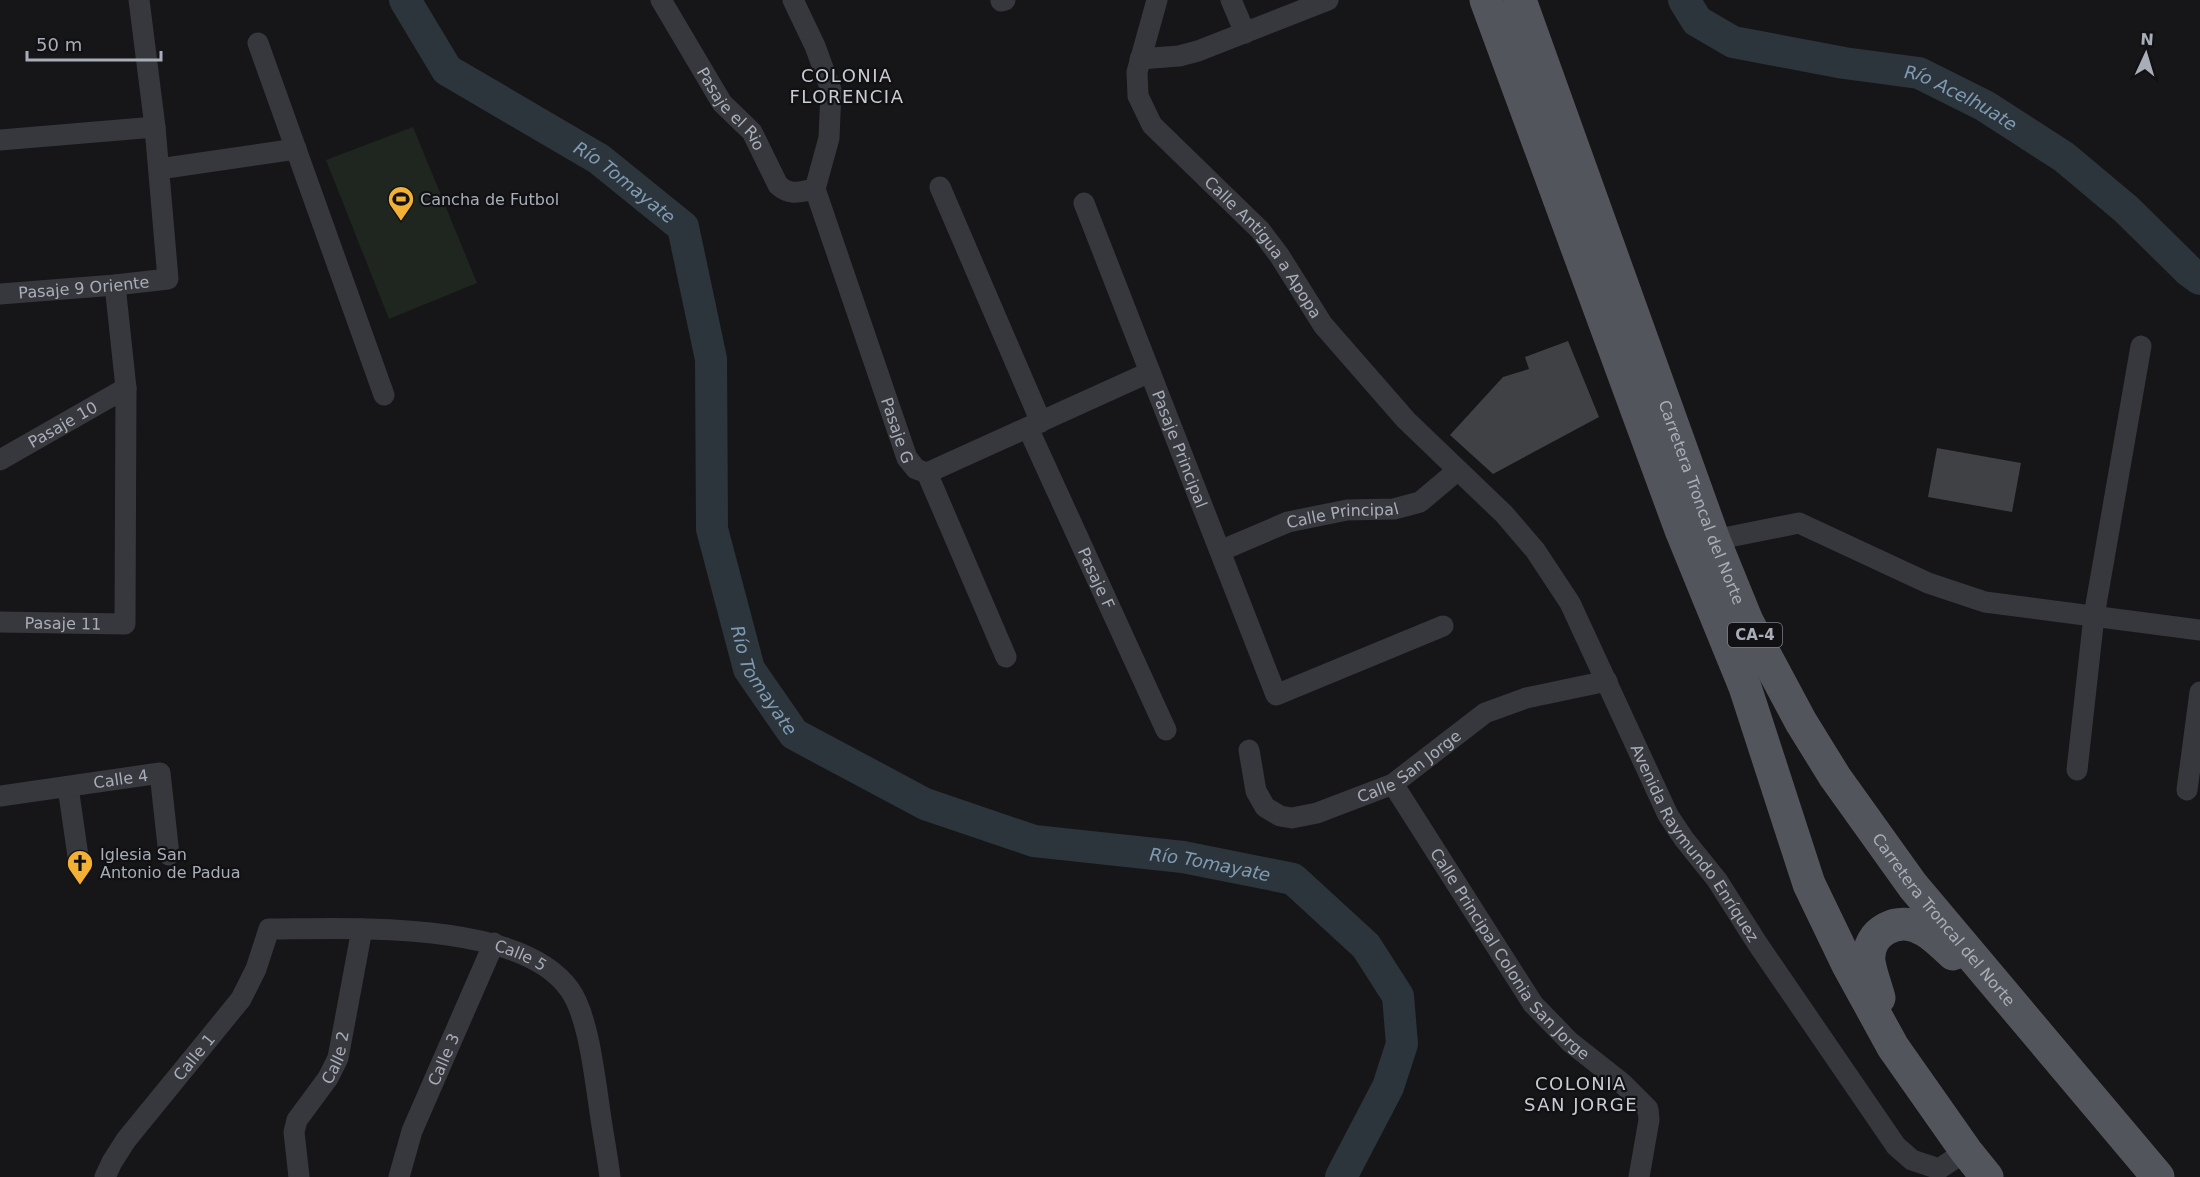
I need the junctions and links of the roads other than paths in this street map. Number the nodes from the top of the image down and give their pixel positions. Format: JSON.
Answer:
{"nodes":[{"id":1,"x":139,"y":0,"type":"edge"},
{"id":2,"x":661,"y":0,"type":"edge"},
{"id":3,"x":793,"y":0,"type":"edge"},
{"id":4,"x":1157,"y":0,"type":"edge"},
{"id":5,"x":1231,"y":0,"type":"edge"},
{"id":6,"x":1328,"y":0,"type":"edge"},
{"id":7,"x":1486,"y":0,"type":"edge"},
{"id":8,"x":1520,"y":0,"type":"edge"},
{"id":9,"x":1245,"y":33,"type":"junction"},
{"id":10,"x":258,"y":43,"type":"dead end"},
{"id":11,"x":1140,"y":59,"type":"junction"},
{"id":12,"x":155,"y":127,"type":"junction"},
{"id":13,"x":0,"y":140,"type":"edge"},
{"id":14,"x":296,"y":149,"type":"junction"},
{"id":15,"x":159,"y":169,"type":"junction"},
{"id":16,"x":940,"y":187,"type":"dead end"},
{"id":17,"x":815,"y":189,"type":"junction"},
{"id":18,"x":1084,"y":203,"type":"dead end"},
{"id":19,"x":115,"y":285,"type":"junction"},
{"id":20,"x":0,"y":294,"type":"edge"},
{"id":21,"x":2141,"y":346,"type":"dead end"},
{"id":22,"x":1150,"y":372,"type":"junction"},
{"id":23,"x":126,"y":388,"type":"junction"},
{"id":24,"x":384,"y":395,"type":"dead end"},
{"id":25,"x":1034,"y":425,"type":"junction"},
{"id":26,"x":0,"y":460,"type":"edge"},
{"id":27,"x":1458,"y":470,"type":"junction"},
{"id":28,"x":927,"y":473,"type":"junction"},
{"id":29,"x":1714,"y":540,"type":"junction"},
{"id":30,"x":1220,"y":550,"type":"junction"},
{"id":31,"x":2094,"y":616,"type":"junction"},
{"id":32,"x":0,"y":622,"type":"edge"},
{"id":33,"x":1443,"y":626,"type":"dead end"},
{"id":34,"x":2200,"y":630,"type":"edge"},
{"id":35,"x":1006,"y":657,"type":"dead end"},
{"id":36,"x":1607,"y":681,"type":"junction"},
{"id":37,"x":2200,"y":692,"type":"edge"},
{"id":38,"x":1166,"y":730,"type":"dead end"},
{"id":39,"x":1249,"y":750,"type":"dead end"},
{"id":40,"x":2078,"y":770,"type":"dead end"},
{"id":41,"x":1393,"y":784,"type":"junction"},
{"id":42,"x":68,"y":786,"type":"junction"},
{"id":43,"x":2187,"y":789,"type":"dead end"},
{"id":44,"x":0,"y":796,"type":"edge"},
{"id":45,"x":169,"y":855,"type":"dead end"},
{"id":46,"x":79,"y":863,"type":"dead end"},
{"id":47,"x":269,"y":929,"type":"joint"},
{"id":48,"x":362,"y":929,"type":"junction"},
{"id":49,"x":494,"y":943,"type":"junction"},
{"id":50,"x":2012,"y":1004,"type":"junction"},
{"id":51,"x":1893,"y":1047,"type":"junction"},
{"id":52,"x":1966,"y":1151,"type":"junction"},
{"id":53,"x":105,"y":1177,"type":"edge"},
{"id":54,"x":299,"y":1177,"type":"edge"},
{"id":55,"x":399,"y":1177,"type":"edge"},
{"id":56,"x":610,"y":1177,"type":"edge"},
{"id":57,"x":1639,"y":1177,"type":"edge"},
{"id":58,"x":1987,"y":1177,"type":"edge"},
{"id":59,"x":2158,"y":1177,"type":"edge"}],
"edges":[{"from":1,"to":12,"type":"street"},
{"from":2,"to":17,"type":"street","name":"Pasaje el Rio"},
{"from":3,"to":17,"type":"street"},
{"from":4,"to":11,"type":"street","name":"Calle Antigua a Apopa"},
{"from":5,"to":9,"type":"street"},
{"from":6,"to":9,"type":"street"},
{"from":7,"to":51,"type":"main road","name":"Carretera Troncal del Norte","number":"CA-4"},
{"from":8,"to":29,"type":"main road","name":"Carretera Troncal del Norte","number":"CA-4"},
{"from":9,"to":11,"type":"street"},
{"from":10,"to":14,"type":"street"},
{"from":11,"to":27,"type":"street","name":"Calle Antigua a Apopa"},
{"from":12,"to":13,"type":"street"},
{"from":12,"to":15,"type":"street"},
{"from":14,"to":15,"type":"street"},
{"from":14,"to":24,"type":"street"},
{"from":15,"to":19,"type":"street","name":"Pasaje 9 Oriente"},
{"from":16,"to":25,"type":"street","name":"Pasaje F"},
{"from":17,"to":28,"type":"street","name":"Pasaje G"},
{"from":18,"to":22,"type":"street","name":"Pasaje Principal"},
{"from":19,"to":20,"type":"street","name":"Pasaje 9 Oriente"},
{"from":19,"to":23,"type":"street"},
{"from":21,"to":31,"type":"street"},
{"from":22,"to":25,"type":"street"},
{"from":22,"to":30,"type":"street","name":"Pasaje Principal"},
{"from":23,"to":26,"type":"street","name":"Pasaje 10"},
{"from":23,"to":32,"type":"street","name":"Pasaje 11"},
{"from":25,"to":28,"type":"street"},
{"from":25,"to":38,"type":"street","name":"Pasaje F"},
{"from":27,"to":30,"type":"street","name":"Calle Principal"},
{"from":27,"to":36,"type":"street","name":"Avenida Raymundo Enríquez"},
{"from":28,"to":35,"type":"street","name":"Pasaje G"},
{"from":29,"to":31,"type":"street"},
{"from":29,"to":50,"type":"main road","name":"Carretera Troncal del Norte","number":"CA-4"},
{"from":30,"to":33,"type":"street","name":"Pasaje Principal"},
{"from":31,"to":34,"type":"street"},
{"from":31,"to":40,"type":"street"},
{"from":36,"to":41,"type":"street","name":"Calle San Jorge"},
{"from":36,"to":52,"type":"street","name":"Avenida Raymundo Enríquez"},
{"from":37,"to":43,"type":"street"},
{"from":39,"to":41,"type":"street","name":"Calle San Jorge"},
{"from":41,"to":57,"type":"street","name":"Calle Principal Colonia San Jorge"},
{"from":42,"to":44,"type":"street","name":"Calle 4"},
{"from":42,"to":45,"type":"street","name":"Calle 4"},
{"from":42,"to":46,"type":"street"},
{"from":47,"to":48,"type":"street","name":"Calle 5"},
{"from":47,"to":53,"type":"street","name":"Calle 1"},
{"from":48,"to":49,"type":"street","name":"Calle 5"},
{"from":48,"to":54,"type":"street","name":"Calle 2"},
{"from":49,"to":55,"type":"street","name":"Calle 3"},
{"from":49,"to":56,"type":"street","name":"Calle 5"},
{"from":50,"to":51,"type":"main road"},
{"from":50,"to":59,"type":"main road","name":"Carretera Troncal del Norte","number":"CA-4"},
{"from":51,"to":52,"type":"main road","name":"Carretera Troncal del Norte","number":"CA-4"},
{"from":52,"to":58,"type":"main road","name":"Carretera Troncal del Norte","number":"CA-4"}]}
